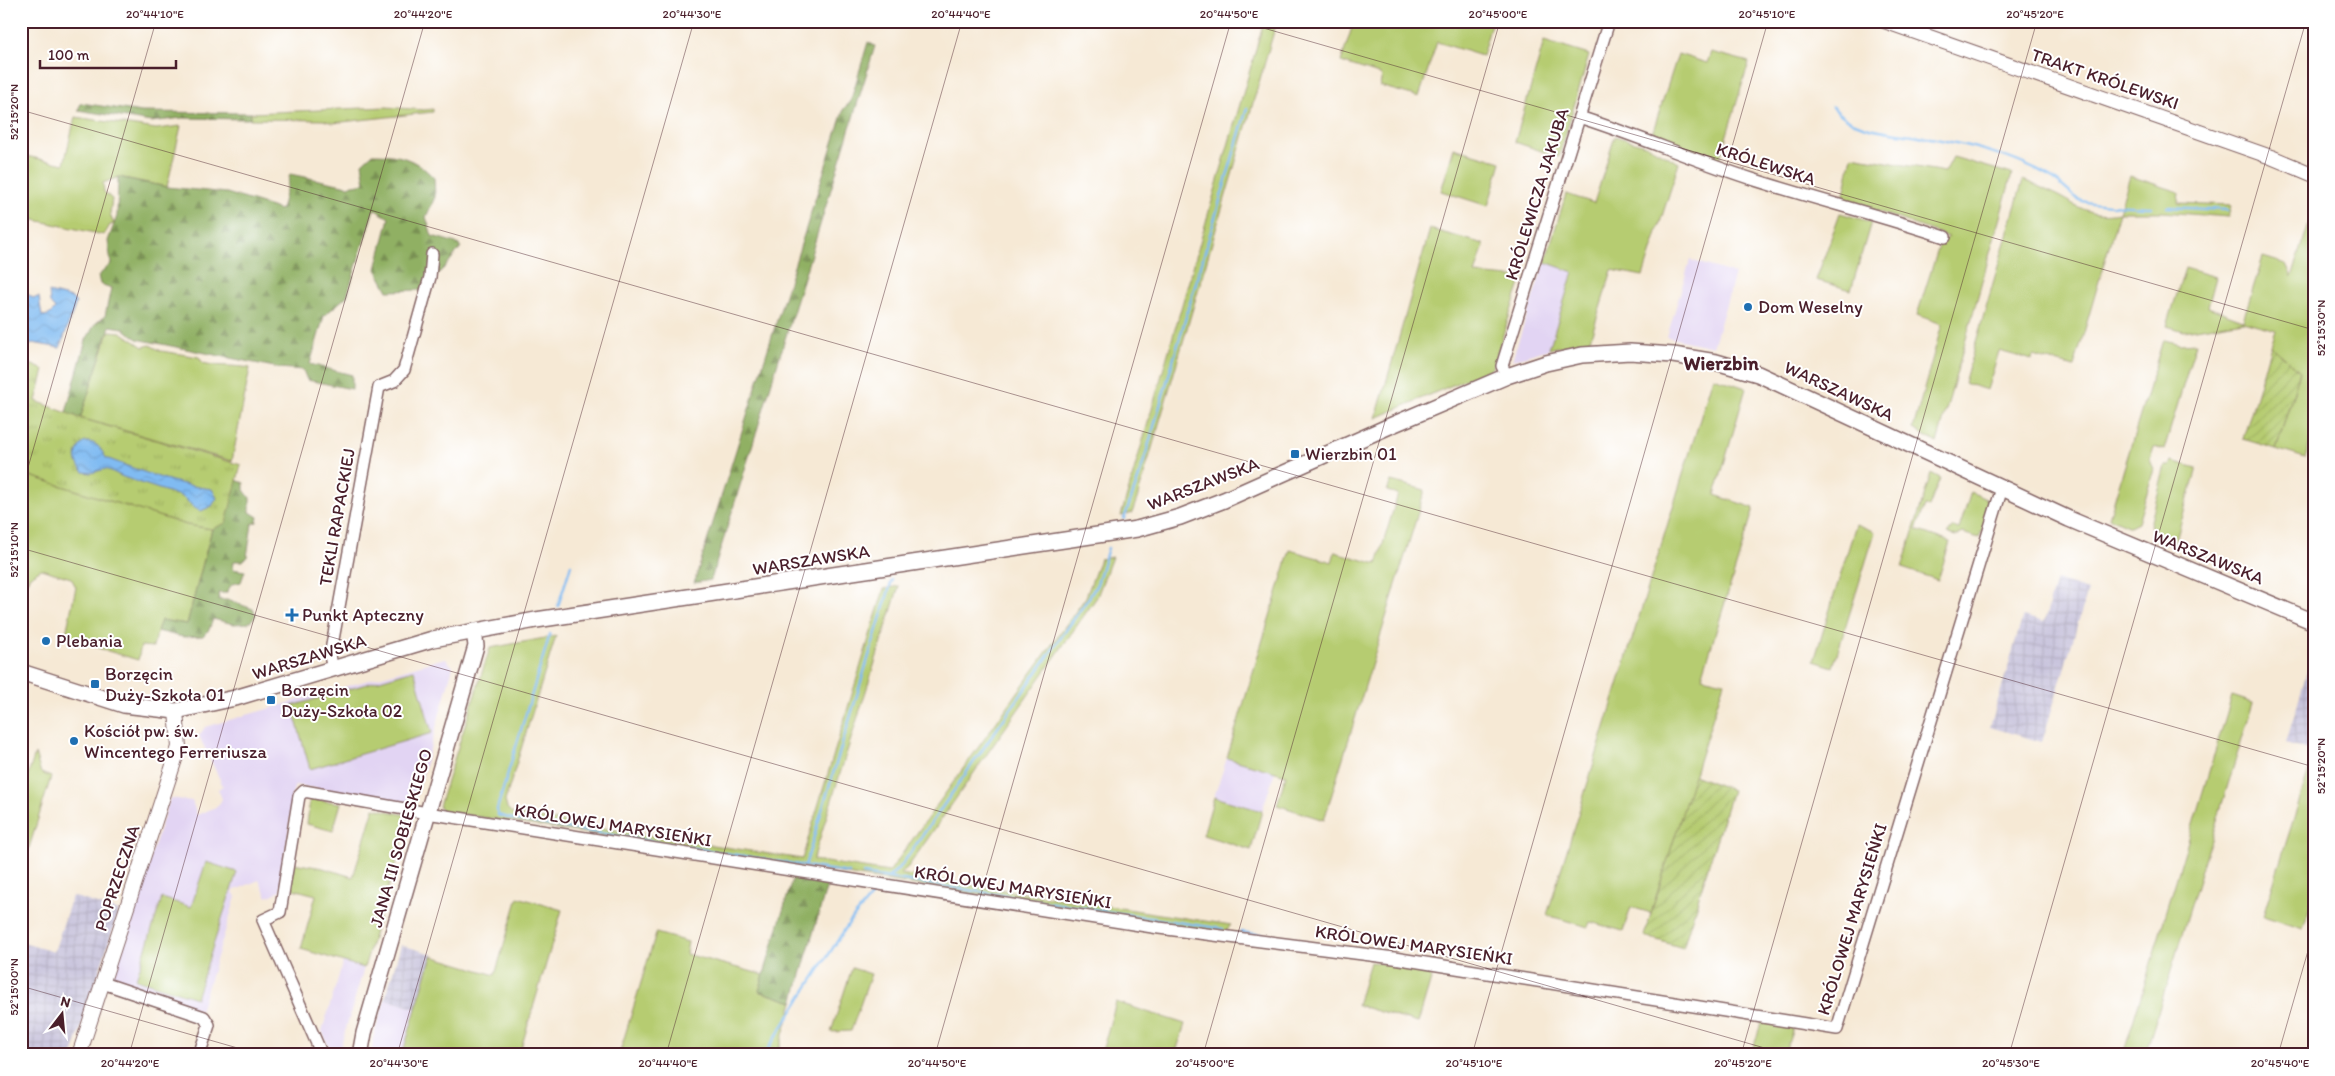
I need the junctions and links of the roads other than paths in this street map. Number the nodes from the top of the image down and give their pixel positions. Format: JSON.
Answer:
{"nodes":[{"id":1,"x":1609,"y":21,"type":"edge"},
{"id":2,"x":1884,"y":21,"type":"edge"},
{"id":3,"x":1579,"y":117,"type":"junction"},
{"id":4,"x":2314,"y":175,"type":"edge"},
{"id":5,"x":1945,"y":237,"type":"dead end"},
{"id":6,"x":432,"y":254,"type":"dead end"},
{"id":7,"x":1507,"y":376,"type":"junction"},
{"id":8,"x":2002,"y":488,"type":"junction"},
{"id":9,"x":2314,"y":622,"type":"edge"},
{"id":10,"x":474,"y":631,"type":"junction"},
{"id":11,"x":334,"y":669,"type":"junction"},
{"id":12,"x":21,"y":672,"type":"edge"},
{"id":13,"x":176,"y":710,"type":"junction"},
{"id":14,"x":427,"y":813,"type":"junction"},
{"id":15,"x":103,"y":983,"type":"junction"},
{"id":16,"x":79,"y":1055,"type":"edge"},
{"id":17,"x":199,"y":1055,"type":"edge"},
{"id":18,"x":322,"y":1055,"type":"edge"},
{"id":19,"x":360,"y":1055,"type":"edge"}],
"edges":[{"from":1,"to":3,"type":"street","name":"KRÓLEWICZA JAKUBA"},
{"from":2,"to":4,"type":"street","name":"TRAKT KRÓLEWSKI"},
{"from":3,"to":5,"type":"street","name":"KRÓLEWSKA"},
{"from":3,"to":7,"type":"street","name":"KRÓLEWICZA JAKUBA"},
{"from":6,"to":11,"type":"street","name":"TEKLI RAPACKIEJ"},
{"from":7,"to":8,"type":"main road","name":"WARSZAWSKA"},
{"from":7,"to":10,"type":"main road","name":"WARSZAWSKA"},
{"from":8,"to":9,"type":"main road","name":"WARSZAWSKA"},
{"from":8,"to":14,"type":"street","name":"KRÓLOWEJ MARYSIEŃKI"},
{"from":10,"to":11,"type":"main road","name":"WARSZAWSKA"},
{"from":10,"to":14,"type":"main road","name":"JANA III SOBIESKIEGO"},
{"from":11,"to":13,"type":"main road","name":"WARSZAWSKA"},
{"from":12,"to":13,"type":"main road","name":"WARSZAWSKA"},
{"from":13,"to":15,"type":"street","name":"POPRZECZNA"},
{"from":14,"to":18,"type":"street"},
{"from":14,"to":19,"type":"main road","name":"JANA III SOBIESKIEGO"},
{"from":15,"to":16,"type":"street","name":"POPRZECZNA"},
{"from":15,"to":17,"type":"street"}]}
